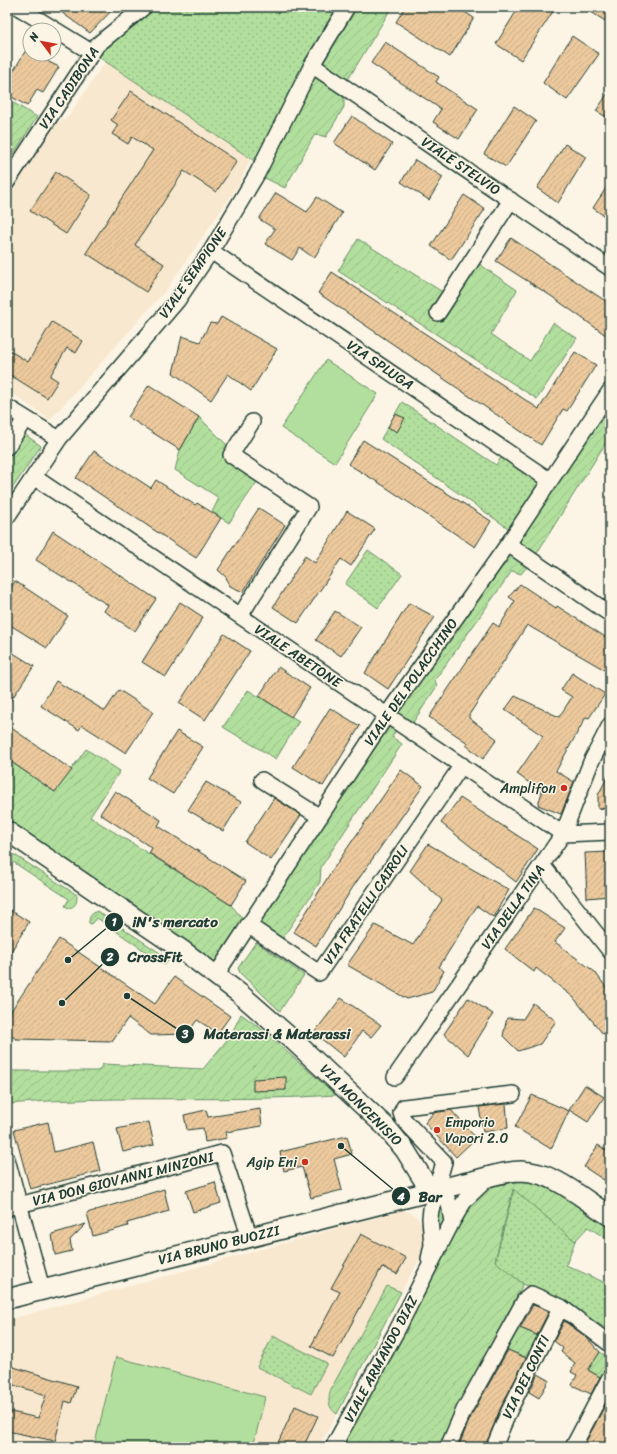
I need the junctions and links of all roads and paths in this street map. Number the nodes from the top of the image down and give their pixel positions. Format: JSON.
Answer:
{"nodes":[{"id":1,"x":18,"y":7,"type":"edge"},
{"id":2,"x":144,"y":7,"type":"edge"},
{"id":3,"x":348,"y":7,"type":"edge"},
{"id":4,"x":92,"y":52,"type":"junction"},
{"id":5,"x":312,"y":65,"type":"junction"},
{"id":6,"x":7,"y":182,"type":"edge"},
{"id":7,"x":511,"y":200,"type":"junction"},
{"id":8,"x":211,"y":251,"type":"junction"},
{"id":9,"x":610,"y":268,"type":"edge"},
{"id":10,"x":438,"y":313,"type":"dead end"},
{"id":11,"x":610,"y":391,"type":"edge"},
{"id":12,"x":7,"y":407,"type":"edge"},
{"id":13,"x":25,"y":419,"type":"junction"},
{"id":14,"x":252,"y":422,"type":"dead end"},
{"id":15,"x":59,"y":439,"type":"junction"},
{"id":16,"x":7,"y":447,"type":"edge"},
{"id":17,"x":34,"y":477,"type":"junction"},
{"id":18,"x":550,"y":480,"type":"junction"},
{"id":19,"x":7,"y":518,"type":"edge"},
{"id":20,"x":508,"y":544,"type":"junction"},
{"id":21,"x":610,"y":614,"type":"edge"},
{"id":22,"x":240,"y":616,"type":"junction"},
{"id":23,"x":386,"y":716,"type":"junction"},
{"id":24,"x":610,"y":725,"type":"edge"},
{"id":25,"x":462,"y":765,"type":"junction"},
{"id":26,"x":262,"y":780,"type":"dead end"},
{"id":27,"x":320,"y":817,"type":"junction"},
{"id":28,"x":7,"y":831,"type":"edge"},
{"id":29,"x":610,"y":832,"type":"edge"},
{"id":30,"x":563,"y":834,"type":"junction"},
{"id":31,"x":542,"y":865,"type":"junction"},
{"id":32,"x":248,"y":925,"type":"junction"},
{"id":33,"x":610,"y":951,"type":"edge"},
{"id":34,"x":216,"y":975,"type":"junction"},
{"id":35,"x":395,"y":1077,"type":"dead end"},
{"id":36,"x":513,"y":1094,"type":"dead end"},
{"id":37,"x":7,"y":1159,"type":"edge"},
{"id":38,"x":488,"y":1178,"type":"junction"},
{"id":39,"x":437,"y":1190,"type":"junction"},
{"id":40,"x":413,"y":1197,"type":"junction"},
{"id":41,"x":13,"y":1206,"type":"edge"},
{"id":42,"x":610,"y":1216,"type":"edge"},
{"id":43,"x":430,"y":1218,"type":"junction"},
{"id":44,"x":452,"y":1222,"type":"junction"},
{"id":45,"x":250,"y":1238,"type":"junction"},
{"id":46,"x":427,"y":1270,"type":"junction"},
{"id":47,"x":42,"y":1289,"type":"junction"},
{"id":48,"x":7,"y":1299,"type":"edge"},
{"id":49,"x":561,"y":1307,"type":"junction"},
{"id":50,"x":610,"y":1344,"type":"edge"},
{"id":51,"x":610,"y":1377,"type":"edge"},
{"id":52,"x":333,"y":1447,"type":"edge"},
{"id":53,"x":448,"y":1447,"type":"edge"},
{"id":54,"x":494,"y":1447,"type":"edge"},
{"id":55,"x":574,"y":1447,"type":"edge"}],
"edges":[{"from":1,"to":4,"type":"street"},
{"from":2,"to":4,"type":"street","name":"VIA CADIBONA"},
{"from":3,"to":5,"type":"street","name":"VIALE SEMPIONE"},
{"from":4,"to":6,"type":"street","name":"VIA CADIBONA"},
{"from":5,"to":7,"type":"street","name":"VIALE STELVIO"},
{"from":5,"to":8,"type":"street","name":"VIALE SEMPIONE"},
{"from":7,"to":9,"type":"street","name":"VIALE STELVIO"},
{"from":7,"to":10,"type":"street"},
{"from":8,"to":15,"type":"street","name":"VIALE SEMPIONE"},
{"from":8,"to":18,"type":"street","name":"VIA SPLUGA"},
{"from":11,"to":18,"type":"street","name":"VIALE DEL POLACCHINO"},
{"from":12,"to":13,"type":"street"},
{"from":13,"to":15,"type":"street"},
{"from":13,"to":16,"type":"street"},
{"from":14,"to":22,"type":"street"},
{"from":15,"to":17,"type":"street","name":"VIALE SEMPIONE"},
{"from":17,"to":19,"type":"street","name":"VIALE SEMPIONE"},
{"from":17,"to":22,"type":"street","name":"VIALE ABETONE"},
{"from":18,"to":20,"type":"street","name":"VIALE DEL POLACCHINO"},
{"from":20,"to":21,"type":"street"},
{"from":20,"to":23,"type":"street","name":"VIALE DEL POLACCHINO"},
{"from":22,"to":23,"type":"street","name":"VIALE ABETONE"},
{"from":23,"to":25,"type":"street","name":"VIALE ABETONE"},
{"from":23,"to":27,"type":"street","name":"VIALE DEL POLACCHINO"},
{"from":24,"to":30,"type":"street","name":"VIA DELLA TINA"},
{"from":25,"to":30,"type":"street","name":"VIALE ABETONE"},
{"from":25,"to":32,"type":"street","name":"VIA FRATELLI CAIROLI"},
{"from":26,"to":27,"type":"street"},
{"from":27,"to":32,"type":"street","name":"VIALE DEL POLACCHINO"},
{"from":28,"to":34,"type":"main road","name":"VIA MONCENISIO"},
{"from":29,"to":30,"type":"street"},
{"from":30,"to":31,"type":"street","name":"VIA DELLA TINA"},
{"from":31,"to":33,"type":"street"},
{"from":31,"to":35,"type":"street","name":"VIA DELLA TINA"},
{"from":32,"to":34,"type":"street","name":"VIALE DEL POLACCHINO"},
{"from":34,"to":39,"type":"main road","name":"VIA MONCENISIO"},
{"from":36,"to":39,"type":"street"},
{"from":37,"to":41,"type":"street"},
{"from":38,"to":39,"type":"main road"},
{"from":38,"to":42,"type":"main road"},
{"from":38,"to":44,"type":"street"},
{"from":39,"to":40,"type":"main road","name":"VIA BRUNO BUOZZI"},
{"from":39,"to":43,"type":"street"},
{"from":39,"to":44,"type":"street"},
{"from":40,"to":43,"type":"street"},
{"from":40,"to":45,"type":"main road","name":"VIA BRUNO BUOZZI"},
{"from":41,"to":45,"type":"street","name":"VIA DON GIOVANNI MINZONI"},
{"from":41,"to":47,"type":"street"},
{"from":43,"to":46,"type":"street"},
{"from":44,"to":46,"type":"street"},
{"from":45,"to":47,"type":"main road","name":"VIA BRUNO BUOZZI"},
{"from":46,"to":52,"type":"street","name":"VIALE ARMANDO DIAZ"},
{"from":47,"to":48,"type":"main road","name":"VIA BRUNO BUOZZI"},
{"from":49,"to":50,"type":"street"},
{"from":49,"to":53,"type":"street"},
{"from":49,"to":54,"type":"street","name":"VIA DEI CONTI"},
{"from":51,"to":55,"type":"street"}]}
